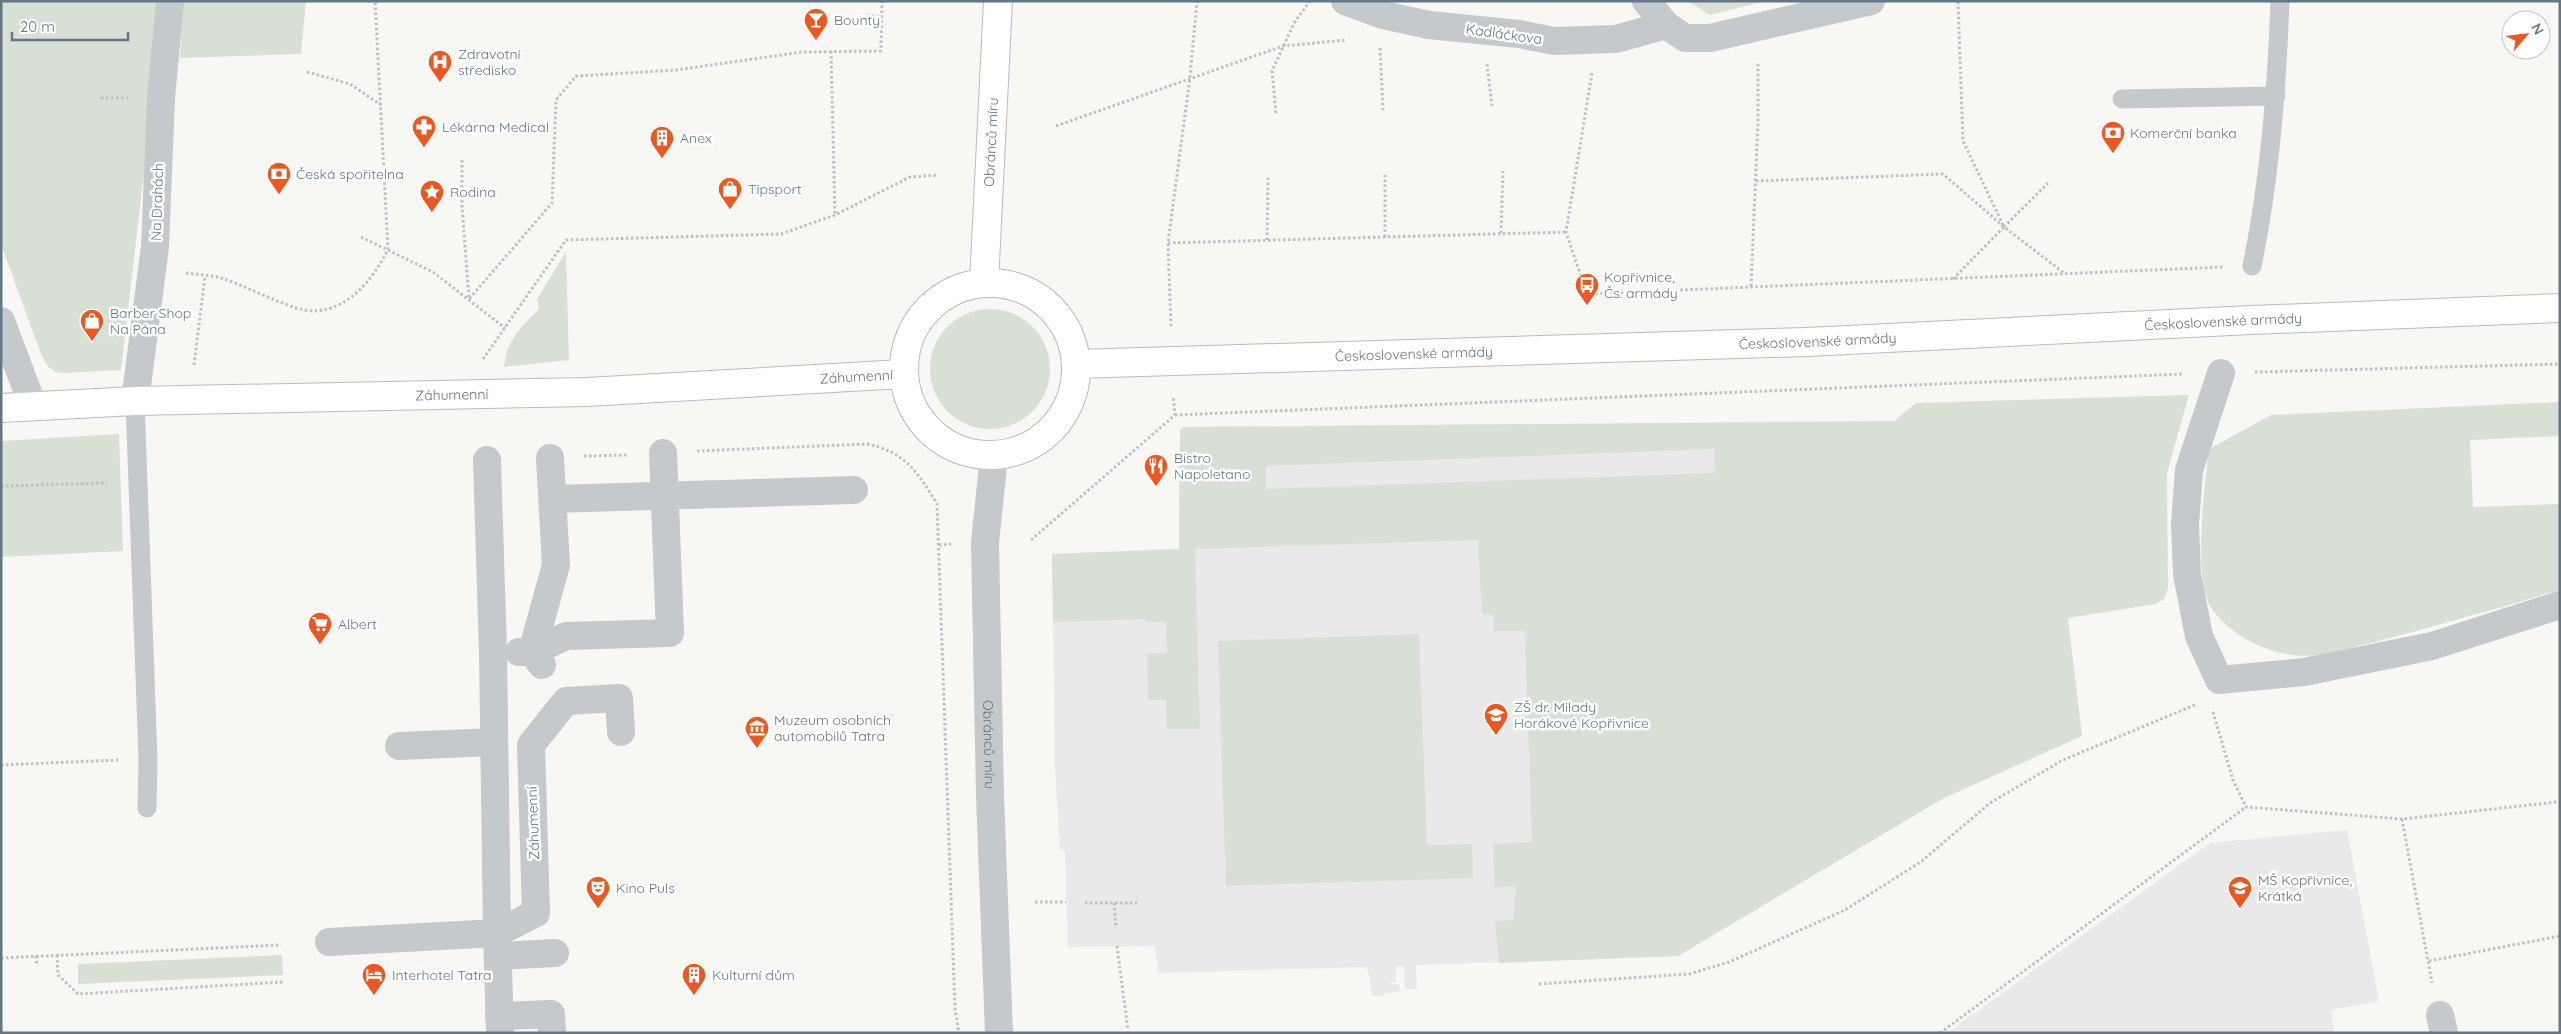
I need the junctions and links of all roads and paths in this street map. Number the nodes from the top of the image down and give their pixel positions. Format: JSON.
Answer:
{"nodes":[{"id":1,"x":170,"y":1,"type":"edge"},
{"id":2,"x":375,"y":1,"type":"edge"},
{"id":3,"x":882,"y":1,"type":"edge"},
{"id":4,"x":998,"y":1,"type":"edge"},
{"id":5,"x":1197,"y":1,"type":"edge"},
{"id":6,"x":1310,"y":1,"type":"edge"},
{"id":7,"x":1345,"y":1,"type":"edge"},
{"id":8,"x":1646,"y":1,"type":"edge"},
{"id":9,"x":1871,"y":1,"type":"edge"},
{"id":10,"x":1958,"y":1,"type":"edge"},
{"id":11,"x":2280,"y":1,"type":"edge"},
{"id":12,"x":868,"y":15,"type":"dead end"},
{"id":13,"x":882,"y":16,"type":"junction"},
{"id":14,"x":1666,"y":25,"type":"junction"},
{"id":15,"x":1758,"y":27,"type":"junction"},
{"id":16,"x":1379,"y":46,"type":"dead end"},
{"id":17,"x":831,"y":51,"type":"junction"},
{"id":18,"x":1487,"y":62,"type":"dead end"},
{"id":19,"x":1593,"y":67,"type":"dead end"},
{"id":20,"x":307,"y":72,"type":"dead end"},
{"id":21,"x":1190,"y":77,"type":"junction"},
{"id":22,"x":2276,"y":96,"type":"junction"},
{"id":23,"x":2122,"y":99,"type":"dead end"},
{"id":24,"x":380,"y":105,"type":"junction"},
{"id":25,"x":1492,"y":106,"type":"dead end"},
{"id":26,"x":1383,"y":110,"type":"dead end"},
{"id":27,"x":1276,"y":113,"type":"dead end"},
{"id":28,"x":1056,"y":126,"type":"dead end"},
{"id":29,"x":462,"y":160,"type":"dead end"},
{"id":30,"x":1503,"y":171,"type":"dead end"},
{"id":31,"x":938,"y":175,"type":"dead end"},
{"id":32,"x":1385,"y":175,"type":"dead end"},
{"id":33,"x":1268,"y":178,"type":"dead end"},
{"id":34,"x":1756,"y":181,"type":"junction"},
{"id":35,"x":2048,"y":183,"type":"dead end"},
{"id":36,"x":835,"y":215,"type":"junction"},
{"id":37,"x":2004,"y":227,"type":"junction"},
{"id":38,"x":1566,"y":232,"type":"junction"},
{"id":39,"x":1501,"y":233,"type":"junction"},
{"id":40,"x":361,"y":237,"type":"dead end"},
{"id":41,"x":1385,"y":237,"type":"junction"},
{"id":42,"x":1267,"y":240,"type":"junction"},
{"id":43,"x":1168,"y":243,"type":"junction"},
{"id":44,"x":388,"y":250,"type":"junction"},
{"id":45,"x":2252,"y":266,"type":"joint"},
{"id":46,"x":151,"y":267,"type":"junction"},
{"id":47,"x":2064,"y":273,"type":"junction"},
{"id":48,"x":205,"y":276,"type":"junction"},
{"id":49,"x":1953,"y":279,"type":"junction"},
{"id":50,"x":984,"y":283,"type":"junction"},
{"id":51,"x":1750,"y":286,"type":"junction"},
{"id":52,"x":469,"y":299,"type":"junction"},
{"id":53,"x":2560,"y":308,"type":"edge"},
{"id":54,"x":1,"y":321,"type":"edge"},
{"id":55,"x":505,"y":328,"type":"junction"},
{"id":56,"x":1171,"y":330,"type":"dead end"},
{"id":57,"x":483,"y":359,"type":"dead end"},
{"id":58,"x":1076,"y":364,"type":"junction"},
{"id":59,"x":2560,"y":364,"type":"edge"},
{"id":60,"x":194,"y":368,"type":"dead end"},
{"id":61,"x":2250,"y":372,"type":"dead end"},
{"id":62,"x":2221,"y":373,"type":"joint"},
{"id":63,"x":903,"y":374,"type":"junction"},
{"id":64,"x":1173,"y":395,"type":"dead end"},
{"id":65,"x":135,"y":401,"type":"junction"},
{"id":66,"x":33,"y":406,"type":"junction"},
{"id":67,"x":1,"y":408,"type":"edge"},
{"id":68,"x":1175,"y":415,"type":"junction"},
{"id":69,"x":663,"y":453,"type":"junction"},
{"id":70,"x":994,"y":456,"type":"junction"},
{"id":71,"x":550,"y":458,"type":"joint"},
{"id":72,"x":487,"y":460,"type":"dead end"},
{"id":73,"x":110,"y":483,"type":"dead end"},
{"id":74,"x":1,"y":486,"type":"edge"},
{"id":75,"x":854,"y":490,"type":"dead end"},
{"id":76,"x":666,"y":496,"type":"junction"},
{"id":77,"x":553,"y":499,"type":"junction"},
{"id":78,"x":1030,"y":540,"type":"dead end"},
{"id":79,"x":2560,"y":606,"type":"edge"},
{"id":80,"x":493,"y":652,"type":"junction"},
{"id":81,"x":537,"y":659,"type":"junction"},
{"id":82,"x":2219,"y":680,"type":"junction"},
{"id":83,"x":2212,"y":714,"type":"dead end"},
{"id":84,"x":621,"y":732,"type":"dead end"},
{"id":85,"x":494,"y":742,"type":"junction"},
{"id":86,"x":398,"y":746,"type":"dead end"},
{"id":87,"x":148,"y":759,"type":"junction"},
{"id":88,"x":1,"y":765,"type":"edge"},
{"id":89,"x":2557,"y":802,"type":"dead end"},
{"id":90,"x":2246,"y":807,"type":"junction"},
{"id":91,"x":147,"y":808,"type":"dead end"},
{"id":92,"x":2402,"y":819,"type":"junction"},
{"id":93,"x":1036,"y":902,"type":"dead end"},
{"id":94,"x":1066,"y":902,"type":"dead end"},
{"id":95,"x":1085,"y":903,"type":"dead end"},
{"id":96,"x":1114,"y":903,"type":"junction"},
{"id":97,"x":1137,"y":903,"type":"dead end"},
{"id":98,"x":1116,"y":928,"type":"dead end"},
{"id":99,"x":2560,"y":936,"type":"edge"},
{"id":100,"x":329,"y":942,"type":"dead end"},
{"id":101,"x":497,"y":944,"type":"junction"},
{"id":102,"x":282,"y":945,"type":"dead end"},
{"id":103,"x":1117,"y":946,"type":"dead end"},
{"id":104,"x":555,"y":953,"type":"dead end"},
{"id":105,"x":57,"y":955,"type":"junction"},
{"id":106,"x":36,"y":956,"type":"junction"},
{"id":107,"x":1,"y":958,"type":"edge"},
{"id":108,"x":2428,"y":961,"type":"junction"},
{"id":109,"x":37,"y":966,"type":"dead end"},
{"id":110,"x":2432,"y":979,"type":"dead end"},
{"id":111,"x":283,"y":982,"type":"dead end"},
{"id":112,"x":1539,"y":984,"type":"dead end"},
{"id":113,"x":500,"y":1024,"type":"edge"},
{"id":114,"x":1128,"y":1030,"type":"dead end"},
{"id":115,"x":552,"y":1033,"type":"edge"},
{"id":116,"x":959,"y":1033,"type":"edge"},
{"id":117,"x":999,"y":1033,"type":"edge"},
{"id":118,"x":1940,"y":1033,"type":"edge"}],
"edges":[{"from":1,"to":46,"type":"street","name":"Na Drahách"},
{"from":2,"to":24,"type":"path"},
{"from":3,"to":13,"type":"path"},
{"from":4,"to":50,"type":"main road","name":"Obránců míru"},
{"from":5,"to":21,"type":"path"},
{"from":6,"to":27,"type":"path"},
{"from":7,"to":14,"type":"street","name":"Kadláčkova"},
{"from":8,"to":14,"type":"street"},
{"from":9,"to":15,"type":"street"},
{"from":10,"to":37,"type":"path"},
{"from":11,"to":22,"type":"lane"},
{"from":12,"to":13,"type":"path"},
{"from":13,"to":17,"type":"path"},
{"from":14,"to":15,"type":"street"},
{"from":15,"to":34,"type":"path"},
{"from":16,"to":26,"type":"path"},
{"from":17,"to":36,"type":"path"},
{"from":17,"to":52,"type":"path"},
{"from":18,"to":25,"type":"path"},
{"from":19,"to":38,"type":"path"},
{"from":20,"to":24,"type":"path"},
{"from":21,"to":28,"type":"path"},
{"from":21,"to":43,"type":"path"},
{"from":22,"to":23,"type":"lane"},
{"from":22,"to":45,"type":"lane"},
{"from":24,"to":44,"type":"path"},
{"from":29,"to":52,"type":"path"},
{"from":30,"to":39,"type":"path"},
{"from":31,"to":36,"type":"path"},
{"from":32,"to":41,"type":"path"},
{"from":33,"to":42,"type":"path"},
{"from":34,"to":37,"type":"path"},
{"from":34,"to":51,"type":"path"},
{"from":35,"to":37,"type":"path"},
{"from":36,"to":55,"type":"path"},
{"from":37,"to":47,"type":"path"},
{"from":37,"to":49,"type":"path"},
{"from":38,"to":39,"type":"path"},
{"from":38,"to":51,"type":"path"},
{"from":39,"to":41,"type":"path"},
{"from":40,"to":44,"type":"path"},
{"from":41,"to":42,"type":"path"},
{"from":42,"to":43,"type":"path"},
{"from":43,"to":56,"type":"path"},
{"from":44,"to":48,"type":"path"},
{"from":44,"to":52,"type":"path"},
{"from":45,"to":47,"type":"path"},
{"from":46,"to":48,"type":"path"},
{"from":46,"to":65,"type":"street","name":"Na Drahách"},
{"from":47,"to":49,"type":"path"},
{"from":48,"to":60,"type":"path"},
{"from":49,"to":51,"type":"path"},
{"from":50,"to":58,"type":"main road"},
{"from":50,"to":63,"type":"main road"},
{"from":52,"to":55,"type":"path"},
{"from":53,"to":58,"type":"main road","name":"Československé armády"},
{"from":54,"to":66,"type":"street"},
{"from":55,"to":57,"type":"path"},
{"from":58,"to":70,"type":"main road"},
{"from":59,"to":61,"type":"path"},
{"from":62,"to":68,"type":"path"},
{"from":62,"to":82,"type":"street"},
{"from":63,"to":65,"type":"main road","name":"Záhumenní"},
{"from":63,"to":70,"type":"main road"},
{"from":64,"to":68,"type":"path"},
{"from":65,"to":66,"type":"main road","name":"Záhumenní"},
{"from":65,"to":87,"type":"lane"},
{"from":66,"to":67,"type":"main road","name":"Záhumenní"},
{"from":68,"to":78,"type":"path"},
{"from":69,"to":71,"type":"path"},
{"from":69,"to":76,"type":"street"},
{"from":69,"to":116,"type":"path"},
{"from":70,"to":117,"type":"street","name":"Obránců míru"},
{"from":71,"to":77,"type":"street"},
{"from":72,"to":80,"type":"street"},
{"from":73,"to":74,"type":"path"},
{"from":75,"to":76,"type":"street"},
{"from":76,"to":77,"type":"street"},
{"from":76,"to":81,"type":"street"},
{"from":77,"to":81,"type":"street"},
{"from":79,"to":82,"type":"street"},
{"from":80,"to":81,"type":"street"},
{"from":80,"to":85,"type":"street"},
{"from":82,"to":112,"type":"path"},
{"from":83,"to":90,"type":"path"},
{"from":84,"to":101,"type":"street","name":"Záhumenní"},
{"from":85,"to":86,"type":"street"},
{"from":85,"to":101,"type":"street"},
{"from":87,"to":88,"type":"path"},
{"from":87,"to":91,"type":"lane"},
{"from":89,"to":92,"type":"path"},
{"from":90,"to":92,"type":"path"},
{"from":90,"to":118,"type":"path"},
{"from":92,"to":108,"type":"path"},
{"from":93,"to":94,"type":"path"},
{"from":95,"to":96,"type":"path"},
{"from":96,"to":97,"type":"path"},
{"from":96,"to":98,"type":"path"},
{"from":99,"to":108,"type":"path"},
{"from":100,"to":101,"type":"street","name":"Záhumenní"},
{"from":101,"to":104,"type":"street","name":"Záhumenní"},
{"from":101,"to":113,"type":"street"},
{"from":102,"to":105,"type":"path"},
{"from":103,"to":114,"type":"path"},
{"from":105,"to":106,"type":"path"},
{"from":105,"to":111,"type":"path"},
{"from":106,"to":107,"type":"path"},
{"from":106,"to":109,"type":"path"},
{"from":108,"to":110,"type":"path"},
{"from":113,"to":115,"type":"street"}]}
